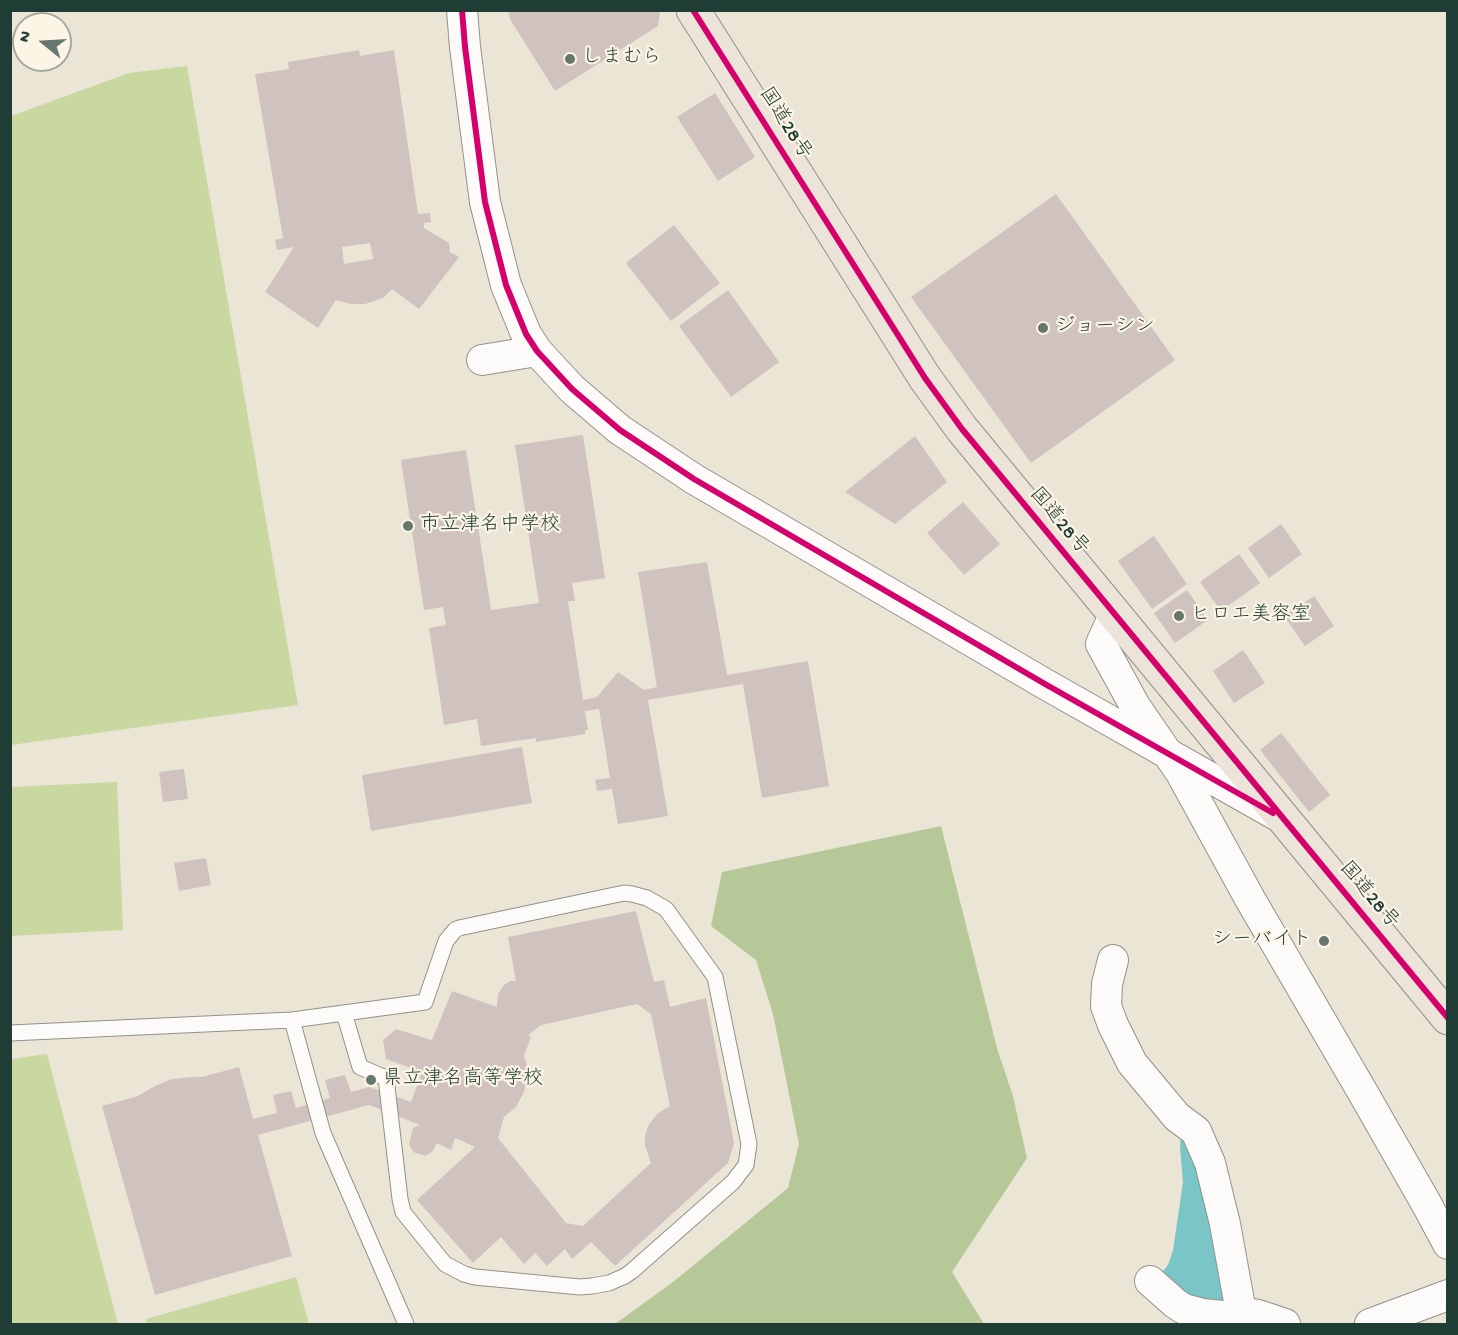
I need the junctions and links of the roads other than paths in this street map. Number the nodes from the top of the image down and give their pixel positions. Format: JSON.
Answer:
{"nodes":[{"id":1,"x":462,"y":10,"type":"edge"},
{"id":2,"x":693,"y":10,"type":"edge"},
{"id":3,"x":537,"y":351,"type":"junction"},
{"id":4,"x":482,"y":360,"type":"dead end"},
{"id":5,"x":1114,"y":615,"type":"junction"},
{"id":6,"x":1169,"y":754,"type":"junction"},
{"id":7,"x":1281,"y":818,"type":"junction"},
{"id":8,"x":1113,"y":960,"type":"dead end"},
{"id":9,"x":344,"y":1013,"type":"junction"},
{"id":10,"x":1448,"y":1018,"type":"edge"},
{"id":11,"x":292,"y":1020,"type":"junction"},
{"id":12,"x":10,"y":1033,"type":"edge"},
{"id":13,"x":1448,"y":1244,"type":"edge"},
{"id":14,"x":1150,"y":1281,"type":"dead end"},
{"id":15,"x":1448,"y":1295,"type":"edge"},
{"id":16,"x":1234,"y":1318,"type":"edge"},
{"id":17,"x":406,"y":1324,"type":"edge"},
{"id":18,"x":1286,"y":1324,"type":"edge"},
{"id":19,"x":1370,"y":1324,"type":"edge"}],
"edges":[{"from":1,"to":3,"type":"street"},
{"from":2,"to":5,"type":"highway","name":"国道28号"},
{"from":3,"to":4,"type":"street"},
{"from":3,"to":6,"type":"street"},
{"from":5,"to":6,"type":"street"},
{"from":5,"to":7,"type":"highway","name":"国道28号"},
{"from":6,"to":7,"type":"street"},
{"from":6,"to":13,"type":"street"},
{"from":7,"to":10,"type":"highway","name":"国道28号"},
{"from":8,"to":16,"type":"street"},
{"from":9,"to":9,"type":"lane"},
{"from":9,"to":11,"type":"lane"},
{"from":11,"to":12,"type":"lane"},
{"from":11,"to":17,"type":"lane"},
{"from":14,"to":16,"type":"street"},
{"from":15,"to":19,"type":"street"},
{"from":16,"to":18,"type":"street"}]}
